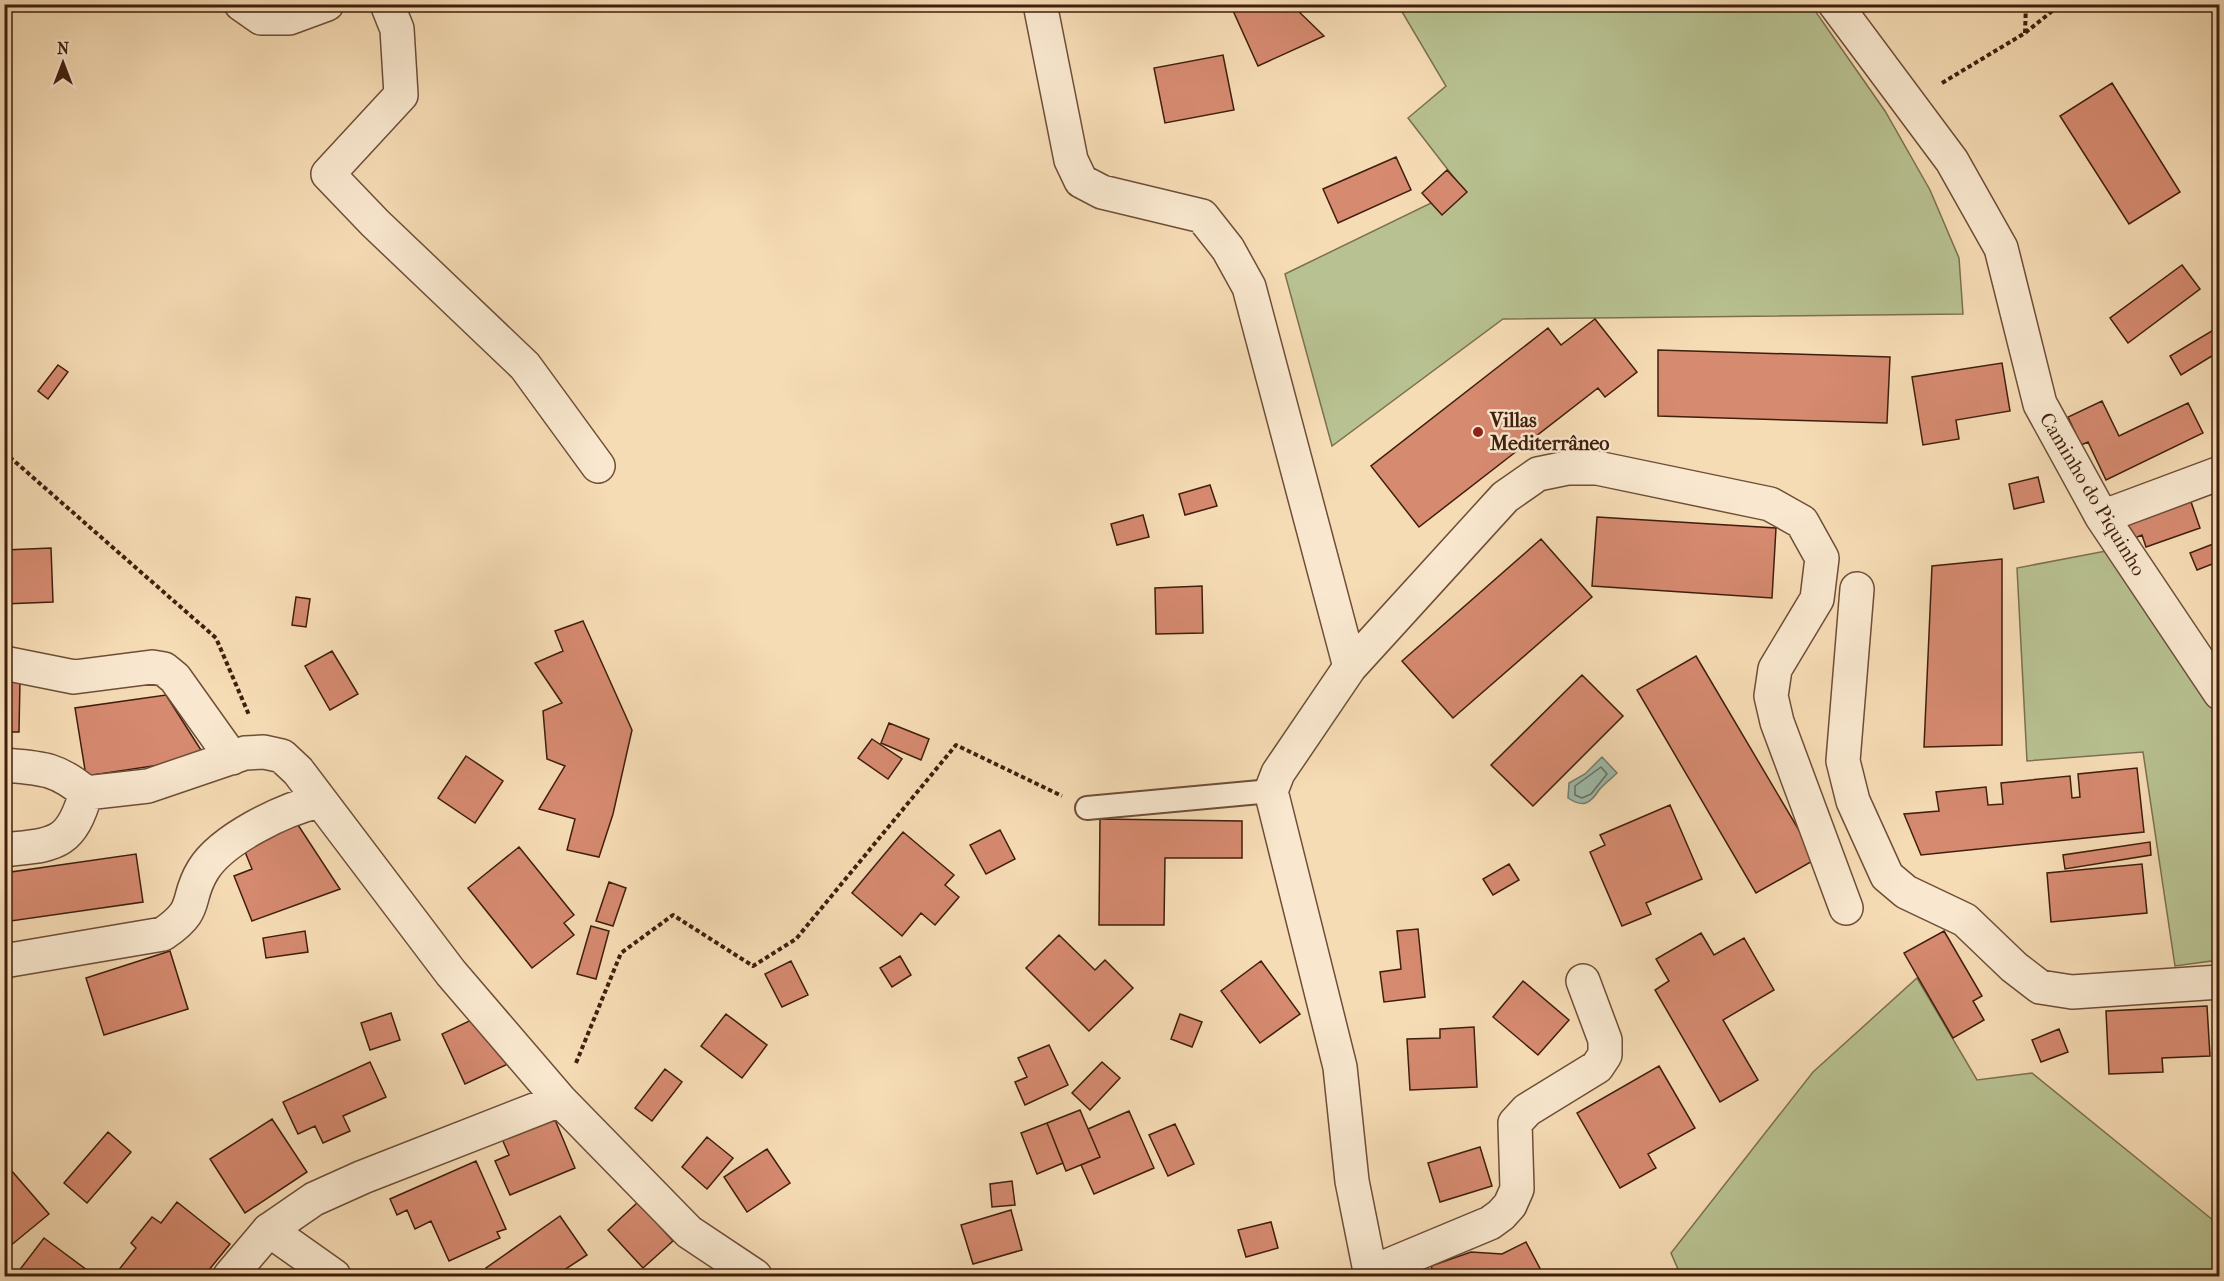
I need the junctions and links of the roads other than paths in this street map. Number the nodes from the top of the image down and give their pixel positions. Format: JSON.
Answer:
{"nodes":[{"id":1,"x":241,"y":4,"type":"edge"},
{"id":2,"x":327,"y":4,"type":"edge"},
{"id":3,"x":387,"y":4,"type":"edge"},
{"id":4,"x":1040,"y":4,"type":"edge"},
{"id":5,"x":1835,"y":4,"type":"edge"},
{"id":6,"x":598,"y":466,"type":"dead end"},
{"id":7,"x":2220,"y":473,"type":"edge"},
{"id":8,"x":2102,"y":517,"type":"junction"},
{"id":9,"x":1857,"y":589,"type":"dead end"},
{"id":10,"x":4,"y":663,"type":"edge"},
{"id":11,"x":1350,"y":667,"type":"junction"},
{"id":12,"x":2220,"y":693,"type":"edge"},
{"id":13,"x":232,"y":758,"type":"junction"},
{"id":14,"x":4,"y":765,"type":"edge"},
{"id":15,"x":1270,"y":791,"type":"junction"},
{"id":16,"x":86,"y":793,"type":"junction"},
{"id":17,"x":320,"y":801,"type":"junction"},
{"id":18,"x":1087,"y":808,"type":"road end"},
{"id":19,"x":4,"y":850,"type":"edge"},
{"id":20,"x":1846,"y":908,"type":"dead end"},
{"id":21,"x":4,"y":961,"type":"edge"},
{"id":22,"x":1584,"y":981,"type":"dead end"},
{"id":23,"x":2220,"y":982,"type":"edge"},
{"id":24,"x":560,"y":1100,"type":"junction"},
{"id":25,"x":269,"y":1230,"type":"junction"},
{"id":26,"x":1371,"y":1275,"type":"edge"},
{"id":27,"x":230,"y":1276,"type":"edge"},
{"id":28,"x":334,"y":1276,"type":"edge"},
{"id":29,"x":755,"y":1276,"type":"edge"}],
"edges":[{"from":1,"to":2,"type":"street"},
{"from":3,"to":6,"type":"street"},
{"from":4,"to":11,"type":"street"},
{"from":5,"to":8,"type":"street","name":"Caminho do Piquinho"},
{"from":7,"to":8,"type":"street"},
{"from":8,"to":12,"type":"street","name":"Caminho do Piquinho"},
{"from":9,"to":23,"type":"street"},
{"from":10,"to":13,"type":"street"},
{"from":11,"to":15,"type":"street"},
{"from":11,"to":20,"type":"street"},
{"from":13,"to":16,"type":"street"},
{"from":13,"to":17,"type":"street"},
{"from":14,"to":16,"type":"street"},
{"from":15,"to":18,"type":"lane"},
{"from":15,"to":26,"type":"street"},
{"from":16,"to":19,"type":"street"},
{"from":17,"to":21,"type":"street"},
{"from":17,"to":24,"type":"street"},
{"from":22,"to":26,"type":"street"},
{"from":24,"to":25,"type":"street"},
{"from":24,"to":29,"type":"street"},
{"from":25,"to":27,"type":"street"},
{"from":25,"to":28,"type":"street"}]}
